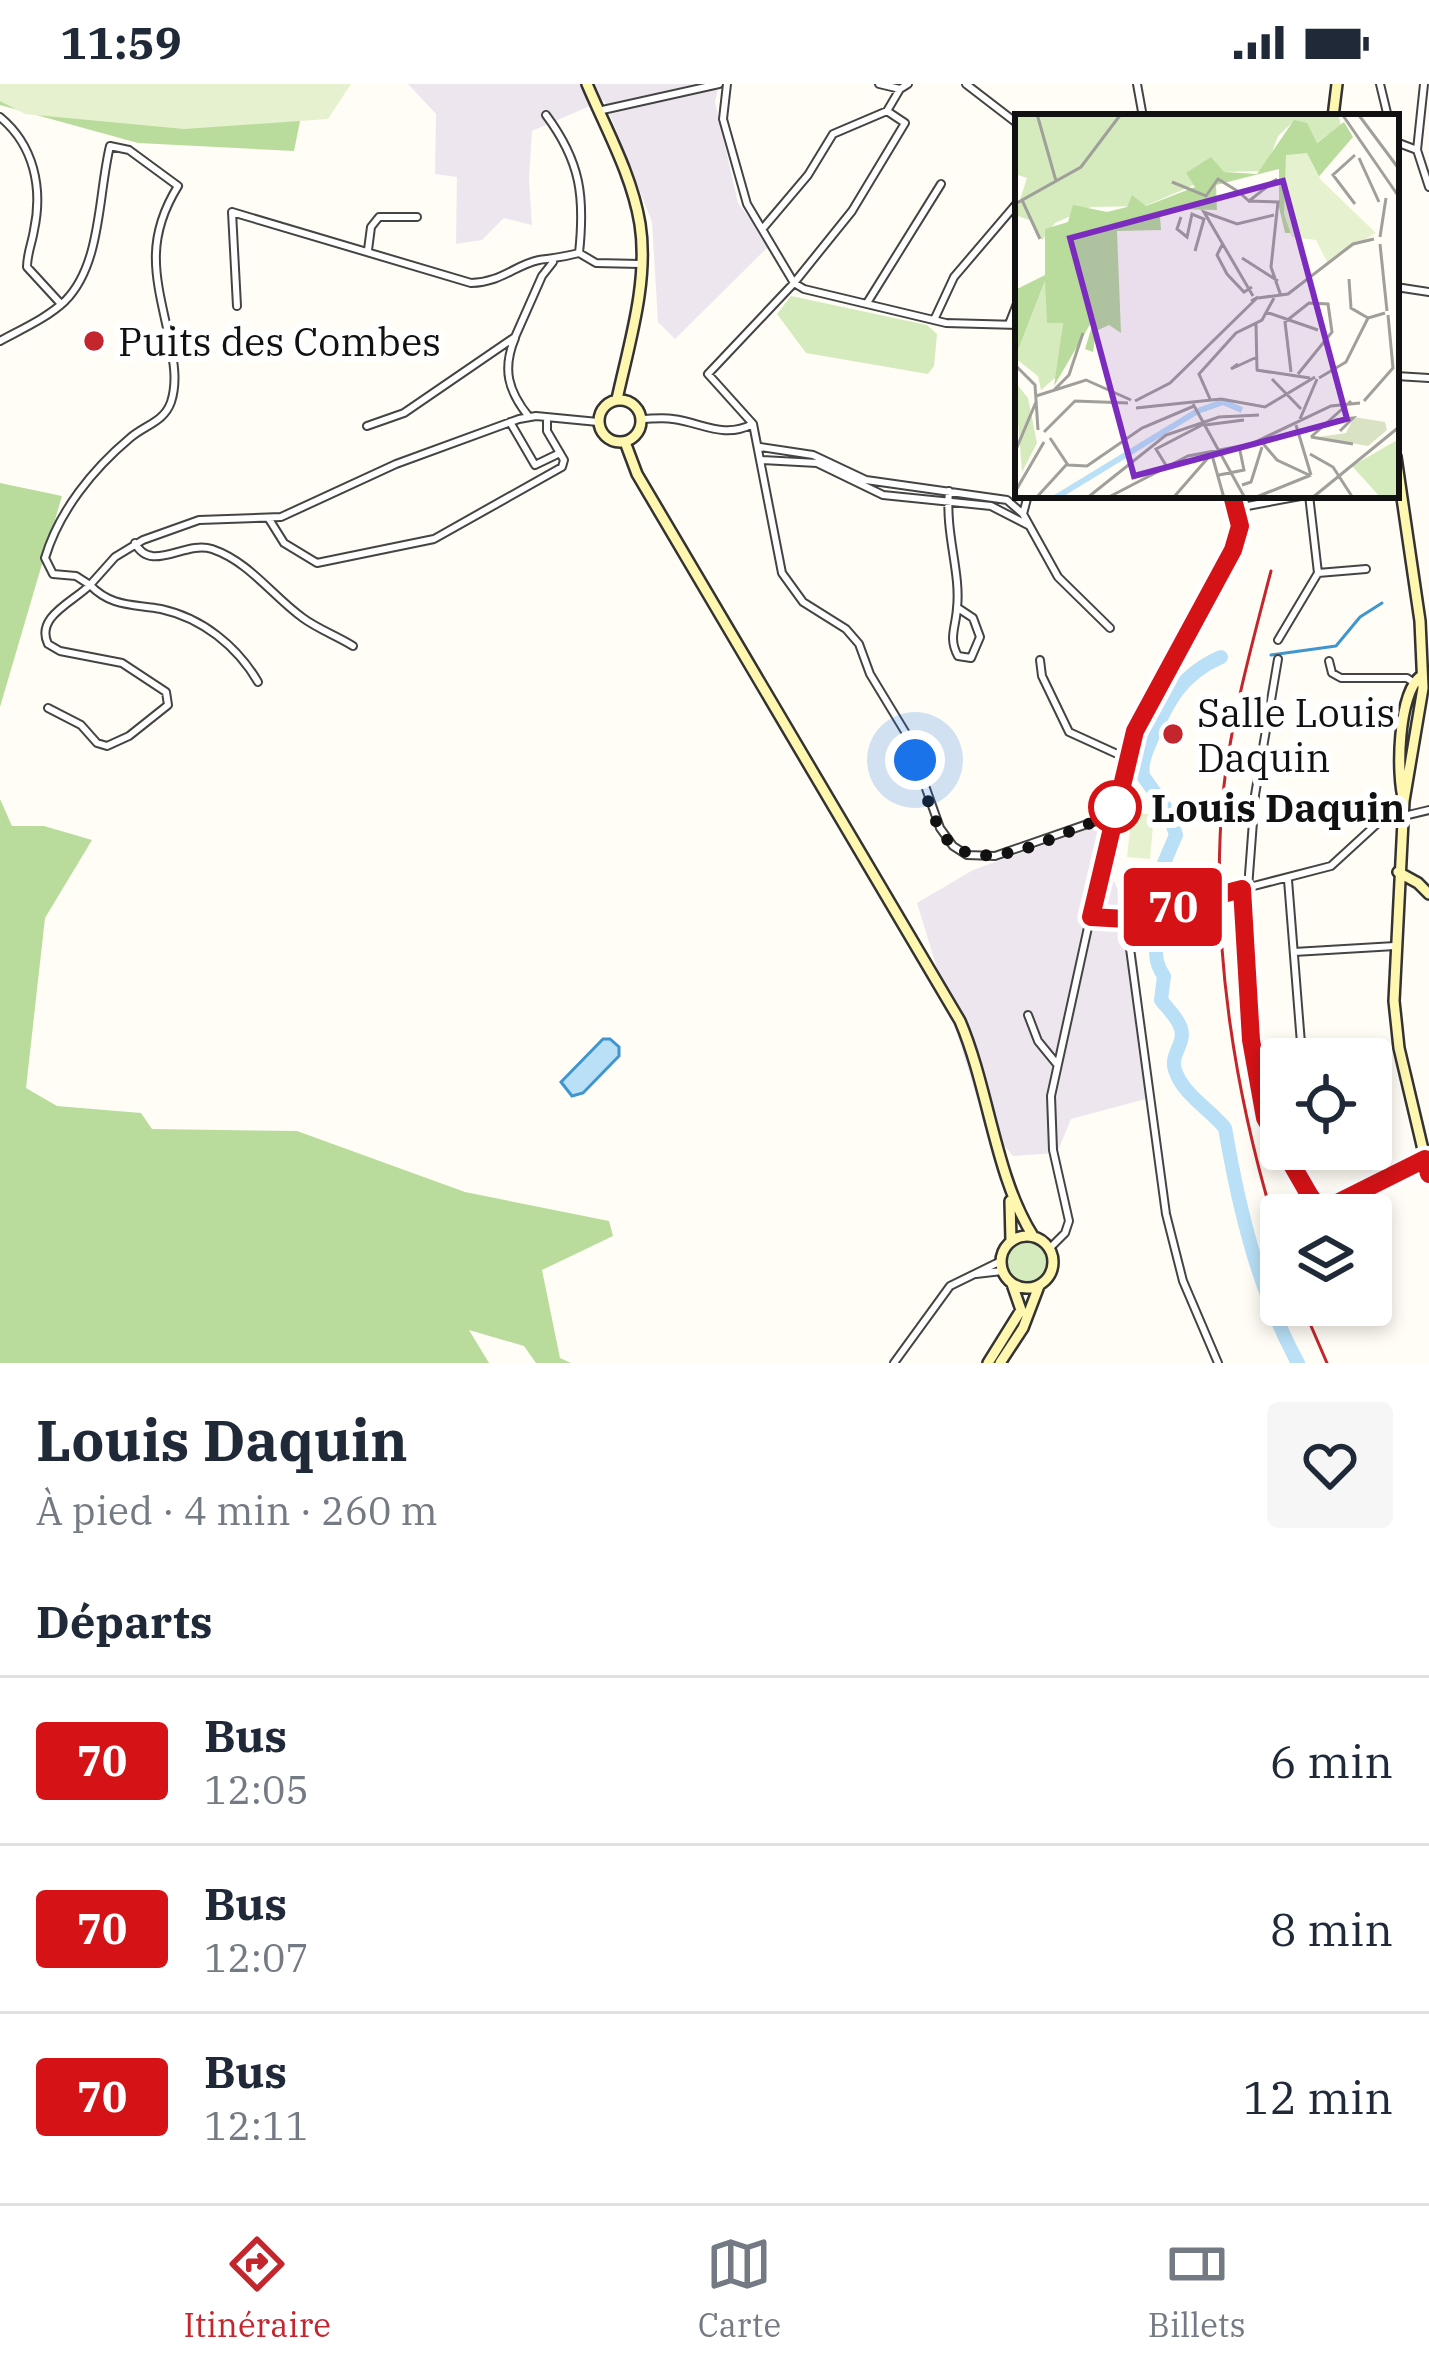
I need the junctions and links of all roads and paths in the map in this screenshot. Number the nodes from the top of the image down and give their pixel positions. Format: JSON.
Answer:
{"nodes":[{"id":1,"x":587,"y":84,"type":"edge"},
{"id":2,"x":723,"y":84,"type":"edge"},
{"id":3,"x":879,"y":84,"type":"edge"},
{"id":4,"x":966,"y":84,"type":"edge"},
{"id":5,"x":1137,"y":84,"type":"edge"},
{"id":6,"x":1337,"y":84,"type":"edge"},
{"id":7,"x":1381,"y":84,"type":"edge"},
{"id":8,"x":1424,"y":84,"type":"edge"},
{"id":9,"x":904,"y":87,"type":"edge"},
{"id":10,"x":598,"y":111,"type":"junction"},
{"id":11,"x":887,"y":111,"type":"junction"},
{"id":12,"x":1142,"y":114,"type":"edge"},
{"id":13,"x":1333,"y":114,"type":"edge"},
{"id":14,"x":1387,"y":114,"type":"edge"},
{"id":15,"x":546,"y":115,"type":"dead end"},
{"id":16,"x":0,"y":117,"type":"edge"},
{"id":17,"x":1015,"y":122,"type":"edge"},
{"id":18,"x":1399,"y":143,"type":"edge"},
{"id":19,"x":1418,"y":150,"type":"junction"},
{"id":20,"x":941,"y":184,"type":"dead end"},
{"id":21,"x":1429,"y":187,"type":"edge"},
{"id":22,"x":406,"y":205,"type":"dead end"},
{"id":23,"x":1015,"y":206,"type":"edge"},
{"id":24,"x":405,"y":216,"type":"junction"},
{"id":25,"x":417,"y":217,"type":"dead end"},
{"id":26,"x":763,"y":228,"type":"junction"},
{"id":27,"x":368,"y":250,"type":"junction"},
{"id":28,"x":579,"y":253,"type":"junction"},
{"id":29,"x":553,"y":262,"type":"junction"},
{"id":30,"x":640,"y":264,"type":"junction"},
{"id":31,"x":794,"y":283,"type":"junction"},
{"id":32,"x":1399,"y":287,"type":"edge"},
{"id":33,"x":1429,"y":292,"type":"edge"},
{"id":34,"x":61,"y":304,"type":"junction"},
{"id":35,"x":866,"y":304,"type":"junction"},
{"id":36,"x":237,"y":306,"type":"dead end"},
{"id":37,"x":934,"y":320,"type":"junction"},
{"id":38,"x":1013,"y":324,"type":"edge"},
{"id":39,"x":515,"y":337,"type":"junction"},
{"id":40,"x":0,"y":341,"type":"edge"},
{"id":41,"x":1399,"y":376,"type":"edge"},
{"id":42,"x":1429,"y":378,"type":"edge"},
{"id":43,"x":617,"y":399,"type":"junction"},
{"id":44,"x":529,"y":417,"type":"junction"},
{"id":45,"x":547,"y":418,"type":"junction"},
{"id":46,"x":641,"y":419,"type":"junction"},
{"id":47,"x":510,"y":422,"type":"junction"},
{"id":48,"x":598,"y":422,"type":"junction"},
{"id":49,"x":753,"y":424,"type":"junction"},
{"id":50,"x":367,"y":426,"type":"dead end"},
{"id":51,"x":626,"y":442,"type":"junction"},
{"id":52,"x":760,"y":447,"type":"junction"},
{"id":53,"x":560,"y":453,"type":"junction"},
{"id":54,"x":762,"y":460,"type":"junction"},
{"id":55,"x":1399,"y":490,"type":"edge"},
{"id":56,"x":949,"y":491,"type":"junction"},
{"id":57,"x":1027,"y":498,"type":"edge"},
{"id":58,"x":1233,"y":498,"type":"edge"},
{"id":59,"x":1292,"y":498,"type":"edge"},
{"id":60,"x":1308,"y":498,"type":"edge"},
{"id":61,"x":948,"y":502,"type":"junction"},
{"id":62,"x":1237,"y":508,"type":"junction"},
{"id":63,"x":1021,"y":516,"type":"junction"},
{"id":64,"x":269,"y":519,"type":"junction"},
{"id":65,"x":135,"y":544,"type":"junction"},
{"id":66,"x":1366,"y":569,"type":"dead end"},
{"id":67,"x":1318,"y":573,"type":"junction"},
{"id":68,"x":90,"y":585,"type":"junction"},
{"id":69,"x":1429,"y":601,"type":"edge"},
{"id":70,"x":1416,"y":603,"type":"junction"},
{"id":71,"x":958,"y":608,"type":"junction"},
{"id":72,"x":1110,"y":628,"type":"dead end"},
{"id":73,"x":1278,"y":640,"type":"dead end"},
{"id":74,"x":353,"y":646,"type":"dead end"},
{"id":75,"x":1278,"y":659,"type":"dead end"},
{"id":76,"x":1040,"y":660,"type":"dead end"},
{"id":77,"x":1329,"y":662,"type":"dead end"},
{"id":78,"x":1417,"y":679,"type":"junction"},
{"id":79,"x":258,"y":682,"type":"dead end"},
{"id":80,"x":48,"y":708,"type":"dead end"},
{"id":81,"x":1423,"y":730,"type":"edge"},
{"id":82,"x":1126,"y":758,"type":"junction"},
{"id":83,"x":1404,"y":801,"type":"junction"},
{"id":84,"x":1429,"y":811,"type":"edge"},
{"id":85,"x":1404,"y":815,"type":"junction"},
{"id":86,"x":1112,"y":821,"type":"junction"},
{"id":87,"x":1398,"y":872,"type":"junction"},
{"id":88,"x":1288,"y":880,"type":"junction"},
{"id":89,"x":1245,"y":888,"type":"junction"},
{"id":90,"x":1429,"y":894,"type":"edge"},
{"id":91,"x":1091,"y":917,"type":"junction"},
{"id":92,"x":1126,"y":919,"type":"junction"},
{"id":93,"x":1395,"y":946,"type":"junction"},
{"id":94,"x":1294,"y":952,"type":"junction"},
{"id":95,"x":1028,"y":1015,"type":"dead end"},
{"id":96,"x":1301,"y":1038,"type":"edge"},
{"id":97,"x":1056,"y":1063,"type":"junction"},
{"id":98,"x":1425,"y":1159,"type":"junction"},
{"id":99,"x":1429,"y":1175,"type":"edge"},
{"id":100,"x":1010,"y":1189,"type":"junction"},
{"id":101,"x":1033,"y":1236,"type":"junction"},
{"id":102,"x":1011,"y":1241,"type":"junction"},
{"id":103,"x":1049,"y":1248,"type":"junction"},
{"id":104,"x":1001,"y":1266,"type":"junction"},
{"id":105,"x":1012,"y":1284,"type":"junction"},
{"id":106,"x":1040,"y":1286,"type":"junction"},
{"id":107,"x":894,"y":1363,"type":"edge"},
{"id":108,"x":988,"y":1363,"type":"edge"},
{"id":109,"x":1000,"y":1363,"type":"edge"},
{"id":110,"x":1218,"y":1363,"type":"edge"}],
"edges":[{"from":1,"to":10,"type":"main road"},
{"from":2,"to":10,"type":"street"},
{"from":2,"to":26,"type":"street"},
{"from":3,"to":9,"type":"street"},
{"from":4,"to":17,"type":"street"},
{"from":5,"to":12,"type":"street"},
{"from":6,"to":13,"type":"main road"},
{"from":7,"to":14,"type":"street"},
{"from":8,"to":19,"type":"street"},
{"from":9,"to":11,"type":"street"},
{"from":10,"to":30,"type":"main road"},
{"from":11,"to":26,"type":"street"},
{"from":11,"to":31,"type":"street"},
{"from":15,"to":28,"type":"street"},
{"from":16,"to":34,"type":"street"},
{"from":18,"to":19,"type":"street"},
{"from":19,"to":21,"type":"street"},
{"from":20,"to":35,"type":"street"},
{"from":22,"to":24,"type":"street"},
{"from":23,"to":37,"type":"street"},
{"from":24,"to":25,"type":"street"},
{"from":24,"to":27,"type":"street"},
{"from":26,"to":31,"type":"street"},
{"from":27,"to":29,"type":"street"},
{"from":27,"to":36,"type":"street"},
{"from":28,"to":29,"type":"street"},
{"from":28,"to":30,"type":"street"},
{"from":29,"to":39,"type":"street"},
{"from":30,"to":43,"type":"main road"},
{"from":31,"to":35,"type":"street"},
{"from":31,"to":49,"type":"street"},
{"from":32,"to":33,"type":"street"},
{"from":34,"to":40,"type":"street"},
{"from":34,"to":68,"type":"street"},
{"from":35,"to":37,"type":"street"},
{"from":37,"to":38,"type":"street"},
{"from":39,"to":44,"type":"street"},
{"from":39,"to":50,"type":"street"},
{"from":41,"to":42,"type":"street"},
{"from":43,"to":46,"type":"main road"},
{"from":43,"to":48,"type":"main road"},
{"from":44,"to":45,"type":"street"},
{"from":44,"to":47,"type":"street"},
{"from":45,"to":48,"type":"street"},
{"from":45,"to":53,"type":"street"},
{"from":46,"to":49,"type":"street"},
{"from":46,"to":51,"type":"main road"},
{"from":47,"to":53,"type":"street"},
{"from":47,"to":64,"type":"street"},
{"from":48,"to":51,"type":"main road"},
{"from":49,"to":52,"type":"street"},
{"from":51,"to":100,"type":"main road"},
{"from":52,"to":54,"type":"street"},
{"from":52,"to":56,"type":"street"},
{"from":53,"to":64,"type":"street"},
{"from":54,"to":61,"type":"street"},
{"from":54,"to":86,"type":"street"},
{"from":55,"to":70,"type":"main road"},
{"from":56,"to":61,"type":"street"},
{"from":56,"to":63,"type":"street"},
{"from":57,"to":63,"type":"street"},
{"from":58,"to":62,"type":"street"},
{"from":59,"to":62,"type":"street"},
{"from":60,"to":67,"type":"street"},
{"from":61,"to":63,"type":"street"},
{"from":61,"to":71,"type":"street"},
{"from":62,"to":82,"type":"street"},
{"from":63,"to":72,"type":"street"},
{"from":64,"to":65,"type":"street"},
{"from":65,"to":68,"type":"street"},
{"from":65,"to":74,"type":"street"},
{"from":66,"to":67,"type":"street"},
{"from":67,"to":73,"type":"street"},
{"from":68,"to":79,"type":"street"},
{"from":68,"to":80,"type":"street"},
{"from":69,"to":70,"type":"main road"},
{"from":70,"to":78,"type":"main road"},
{"from":71,"to":71,"type":"street"},
{"from":75,"to":89,"type":"street"},
{"from":76,"to":82,"type":"street"},
{"from":77,"to":78,"type":"street"},
{"from":78,"to":81,"type":"main road"},
{"from":78,"to":83,"type":"main road"},
{"from":81,"to":83,"type":"main road"},
{"from":82,"to":86,"type":"street"},
{"from":83,"to":85,"type":"main road"},
{"from":84,"to":85,"type":"street"},
{"from":85,"to":87,"type":"main road"},
{"from":85,"to":88,"type":"street"},
{"from":86,"to":91,"type":"street"},
{"from":87,"to":90,"type":"main road"},
{"from":87,"to":93,"type":"main road"},
{"from":88,"to":89,"type":"street"},
{"from":88,"to":94,"type":"street"},
{"from":89,"to":92,"type":"street","bridge":true},
{"from":89,"to":98,"type":"main road"},
{"from":91,"to":92,"type":"street"},
{"from":91,"to":97,"type":"street"},
{"from":92,"to":110,"type":"street"},
{"from":93,"to":94,"type":"street"},
{"from":93,"to":98,"type":"main road"},
{"from":94,"to":96,"type":"street"},
{"from":95,"to":97,"type":"street"},
{"from":97,"to":103,"type":"street"},
{"from":98,"to":99,"type":"main road"},
{"from":100,"to":101,"type":"main road"},
{"from":100,"to":102,"type":"main road"},
{"from":101,"to":102,"type":"main road"},
{"from":101,"to":103,"type":"main road"},
{"from":102,"to":104,"type":"main road"},
{"from":103,"to":106,"type":"main road"},
{"from":104,"to":105,"type":"main road"},
{"from":104,"to":107,"type":"street"},
{"from":105,"to":106,"type":"main road"},
{"from":105,"to":108,"type":"main road"},
{"from":106,"to":109,"type":"main road"}]}
